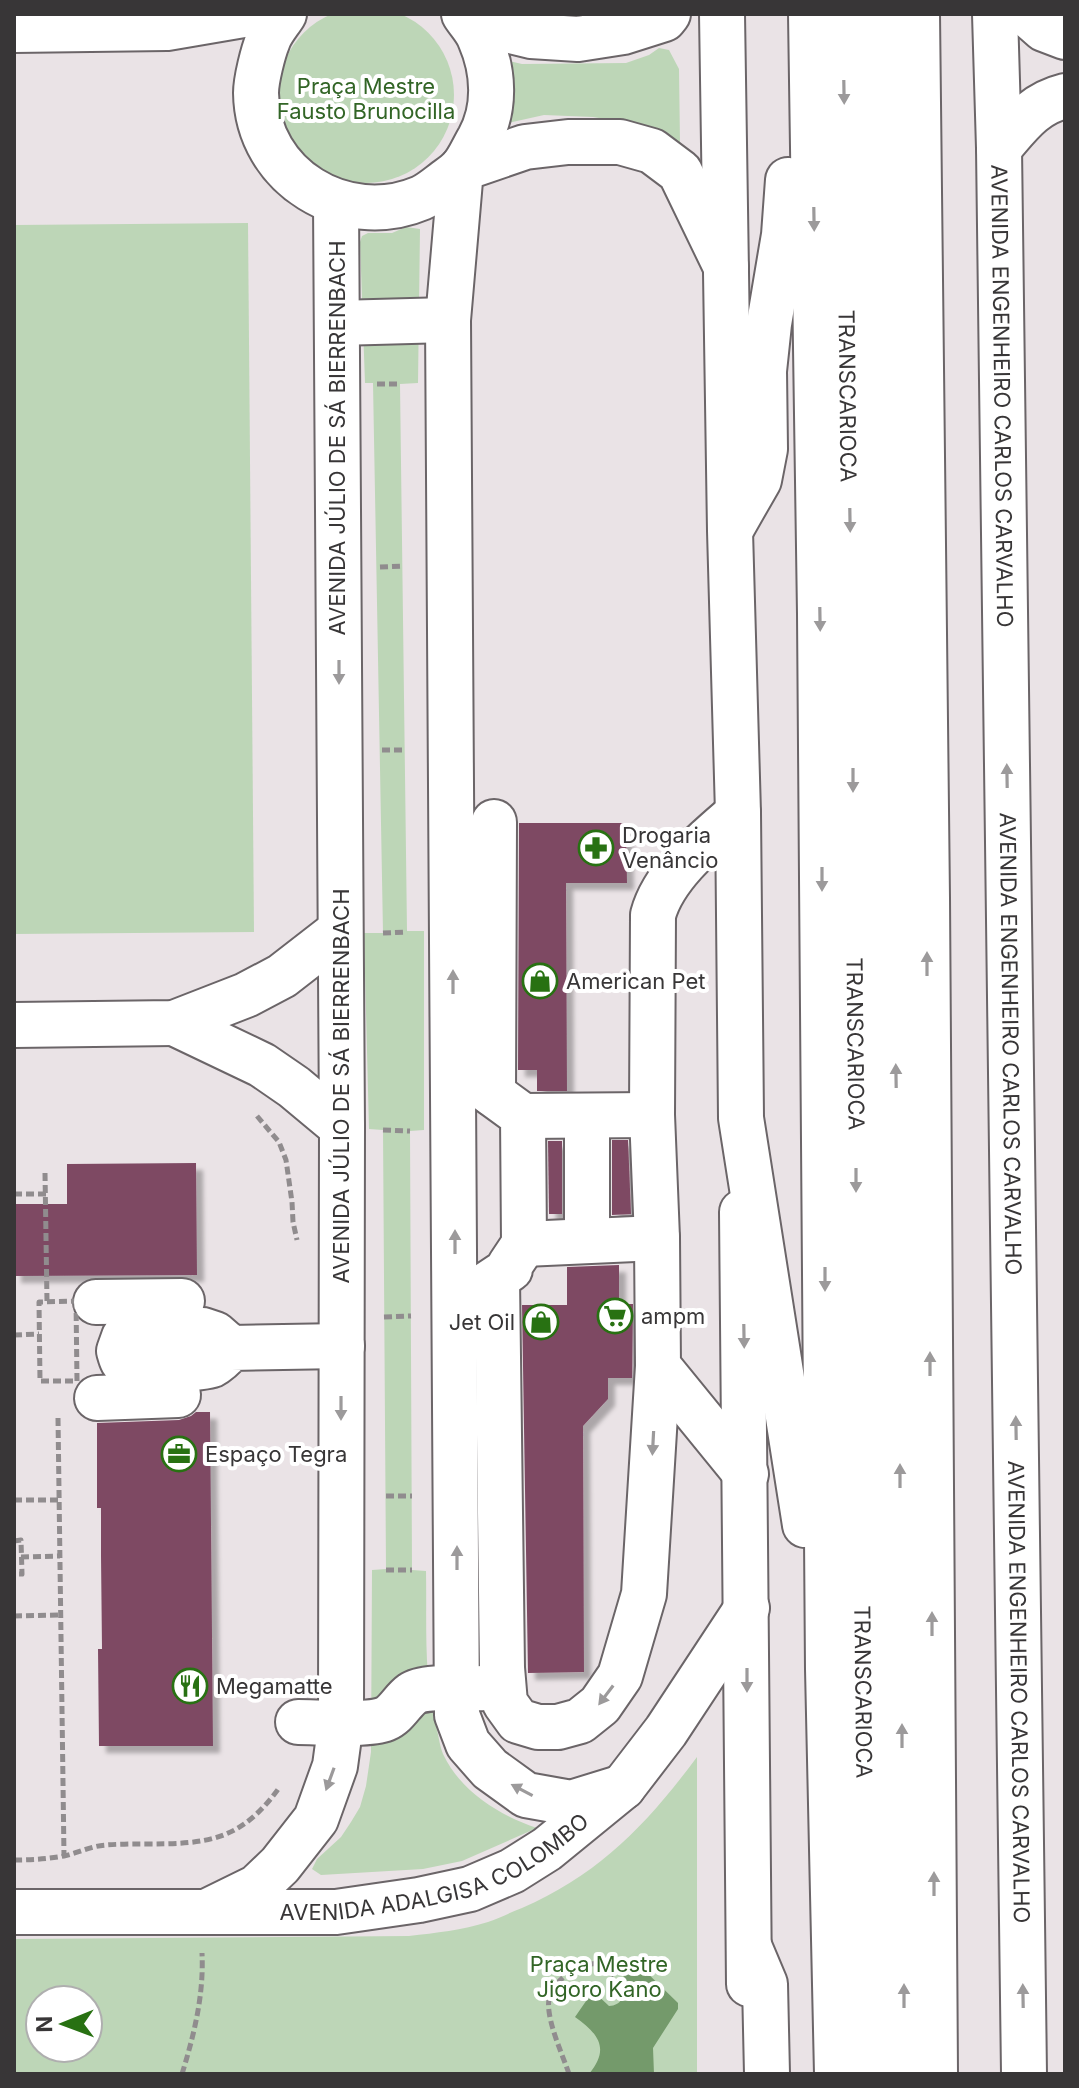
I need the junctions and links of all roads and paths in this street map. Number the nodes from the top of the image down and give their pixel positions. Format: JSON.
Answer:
{"nodes":[{"id":1,"x":249,"y":14,"type":"edge"},
{"id":2,"x":284,"y":14,"type":"edge"},
{"id":3,"x":466,"y":14,"type":"edge"},
{"id":4,"x":668,"y":14,"type":"edge"},
{"id":5,"x":722,"y":14,"type":"edge"},
{"id":6,"x":811,"y":14,"type":"edge"},
{"id":7,"x":843,"y":14,"type":"edge"},
{"id":8,"x":884,"y":14,"type":"edge"},
{"id":9,"x":917,"y":14,"type":"edge"},
{"id":10,"x":995,"y":14,"type":"edge"},
{"id":11,"x":1027,"y":14,"type":"edge"},
{"id":12,"x":67,"y":22,"type":"edge"},
{"id":13,"x":14,"y":30,"type":"edge"},
{"id":14,"x":1065,"y":37,"type":"edge"},
{"id":15,"x":812,"y":85,"type":"junction"},
{"id":16,"x":1065,"y":96,"type":"edge"},
{"id":17,"x":999,"y":148,"type":"junction"},
{"id":18,"x":461,"y":169,"type":"junction"},
{"id":19,"x":336,"y":202,"type":"junction"},
{"id":20,"x":726,"y":267,"type":"junction"},
{"id":21,"x":448,"y":320,"type":"junction"},
{"id":22,"x":337,"y":323,"type":"junction"},
{"id":23,"x":373,"y":384,"type":"dead end"},
{"id":24,"x":400,"y":384,"type":"dead end"},
{"id":25,"x":730,"y":531,"type":"junction"},
{"id":26,"x":403,"y":566,"type":"dead end"},
{"id":27,"x":377,"y":567,"type":"dead end"},
{"id":28,"x":380,"y":750,"type":"dead end"},
{"id":29,"x":405,"y":750,"type":"dead end"},
{"id":30,"x":738,"y":813,"type":"junction"},
{"id":31,"x":494,"y":822,"type":"dead end"},
{"id":32,"x":340,"y":931,"type":"junction"},
{"id":33,"x":407,"y":932,"type":"dead end"},
{"id":34,"x":383,"y":933,"type":"dead end"},
{"id":35,"x":174,"y":1023,"type":"junction"},
{"id":36,"x":14,"y":1025,"type":"edge"},
{"id":37,"x":453,"y":1065,"type":"junction"},
{"id":38,"x":508,"y":1105,"type":"junction"},
{"id":39,"x":256,"y":1114,"type":"dead end"},
{"id":40,"x":652,"y":1115,"type":"junction"},
{"id":41,"x":587,"y":1116,"type":"junction"},
{"id":42,"x":741,"y":1118,"type":"junction"},
{"id":43,"x":362,"y":1129,"type":"junction"},
{"id":44,"x":410,"y":1131,"type":"dead end"},
{"id":45,"x":45,"y":1173,"type":"dead end"},
{"id":46,"x":14,"y":1194,"type":"edge"},
{"id":47,"x":46,"y":1194,"type":"junction"},
{"id":48,"x":657,"y":1238,"type":"junction"},
{"id":49,"x":587,"y":1241,"type":"junction"},
{"id":50,"x":524,"y":1244,"type":"junction"},
{"id":51,"x":300,"y":1248,"type":"dead end"},
{"id":52,"x":497,"y":1279,"type":"junction"},
{"id":53,"x":47,"y":1302,"type":"junction"},
{"id":54,"x":76,"y":1302,"type":"joint"},
{"id":55,"x":455,"y":1304,"type":"junction"},
{"id":56,"x":411,"y":1316,"type":"dead end"},
{"id":57,"x":384,"y":1317,"type":"dead end"},
{"id":58,"x":39,"y":1334,"type":"junction"},
{"id":59,"x":14,"y":1335,"type":"edge"},
{"id":60,"x":224,"y":1345,"type":"junction"},
{"id":61,"x":342,"y":1346,"type":"junction"},
{"id":62,"x":658,"y":1366,"type":"junction"},
{"id":63,"x":71,"y":1401,"type":"junction"},
{"id":64,"x":746,"y":1474,"type":"junction"},
{"id":65,"x":386,"y":1496,"type":"dead end"},
{"id":66,"x":412,"y":1496,"type":"dead end"},
{"id":67,"x":14,"y":1500,"type":"edge"},
{"id":68,"x":59,"y":1500,"type":"junction"},
{"id":69,"x":14,"y":1541,"type":"edge"},
{"id":70,"x":60,"y":1556,"type":"junction"},
{"id":71,"x":21,"y":1557,"type":"junction"},
{"id":72,"x":386,"y":1570,"type":"dead end"},
{"id":73,"x":412,"y":1570,"type":"dead end"},
{"id":74,"x":14,"y":1574,"type":"edge"},
{"id":75,"x":747,"y":1608,"type":"junction"},
{"id":76,"x":60,"y":1615,"type":"junction"},
{"id":77,"x":14,"y":1616,"type":"edge"},
{"id":78,"x":828,"y":1669,"type":"junction"},
{"id":79,"x":504,"y":1688,"type":"junction"},
{"id":80,"x":458,"y":1689,"type":"junction"},
{"id":81,"x":298,"y":1722,"type":"dead end"},
{"id":82,"x":341,"y":1722,"type":"junction"},
{"id":83,"x":284,"y":1783,"type":"dead end"},
{"id":84,"x":623,"y":1787,"type":"junction"},
{"id":85,"x":64,"y":1856,"type":"junction"},
{"id":86,"x":14,"y":1860,"type":"edge"},
{"id":87,"x":14,"y":1912,"type":"edge"},
{"id":88,"x":204,"y":1930,"type":"junction"},
{"id":89,"x":749,"y":1946,"type":"junction"},
{"id":90,"x":609,"y":2001,"type":"dead end"},
{"id":91,"x":182,"y":2074,"type":"edge"},
{"id":92,"x":569,"y":2074,"type":"edge"},
{"id":93,"x":750,"y":2074,"type":"edge"},
{"id":94,"x":767,"y":2074,"type":"edge"},
{"id":95,"x":837,"y":2074,"type":"edge"},
{"id":96,"x":868,"y":2074,"type":"edge"},
{"id":97,"x":905,"y":2074,"type":"edge"},
{"id":98,"x":935,"y":2074,"type":"edge"},
{"id":99,"x":1024,"y":2074,"type":"edge"}],
"edges":[{"from":1,"to":12,"type":"main road"},
{"from":2,"to":19,"type":"main road"},
{"from":3,"to":4,"type":"main road"},
{"from":3,"to":18,"type":"main road"},
{"from":5,"to":20,"type":"main road"},
{"from":6,"to":15,"type":"main road"},
{"from":7,"to":96,"type":"main road","name":"TRANSCARIOCA","one_way":true},
{"from":97,"to":8,"type":"main road","name":"TRANSCARIOCA","one_way":true},
{"from":98,"to":9,"type":"main road","one_way":true},
{"from":10,"to":17,"type":"main road","name":"AVENIDA ENGENHEIRO CARLOS CARVALHO"},
{"from":11,"to":14,"type":"main road"},
{"from":12,"to":13,"type":"main road"},
{"from":15,"to":25,"type":"main road"},
{"from":15,"to":78,"type":"main road","one_way":true},
{"from":16,"to":17,"type":"main road"},
{"from":99,"to":17,"type":"main road","name":"AVENIDA ENGENHEIRO CARLOS CARVALHO","one_way":true},
{"from":18,"to":19,"type":"main road"},
{"from":18,"to":20,"type":"main road"},
{"from":18,"to":21,"type":"main road"},
{"from":19,"to":22,"type":"main road","name":"AVENIDA JÚLIO DE SÁ BIERRENBACH"},
{"from":20,"to":25,"type":"main road"},
{"from":21,"to":22,"type":"main road"},
{"from":37,"to":21,"type":"main road","one_way":true},
{"from":22,"to":32,"type":"main road","name":"AVENIDA JÚLIO DE SÁ BIERRENBACH","one_way":true},
{"from":23,"to":24,"type":"path"},
{"from":25,"to":30,"type":"main road"},
{"from":26,"to":27,"type":"path"},
{"from":28,"to":29,"type":"path"},
{"from":30,"to":40,"type":"main road"},
{"from":30,"to":42,"type":"main road"},
{"from":31,"to":38,"type":"main road"},
{"from":32,"to":35,"type":"main road"},
{"from":32,"to":43,"type":"main road","name":"AVENIDA JÚLIO DE SÁ BIERRENBACH"},
{"from":33,"to":34,"type":"path"},
{"from":35,"to":36,"type":"main road"},
{"from":35,"to":43,"type":"main road"},
{"from":37,"to":38,"type":"main road"},
{"from":55,"to":37,"type":"main road","one_way":true},
{"from":38,"to":41,"type":"main road"},
{"from":38,"to":50,"type":"main road"},
{"from":39,"to":51,"type":"path"},
{"from":40,"to":41,"type":"main road"},
{"from":40,"to":48,"type":"main road"},
{"from":41,"to":49,"type":"main road"},
{"from":42,"to":64,"type":"main road","one_way":true},
{"from":42,"to":78,"type":"main road"},
{"from":43,"to":44,"type":"path"},
{"from":43,"to":61,"type":"main road","name":"AVENIDA JÚLIO DE SÁ BIERRENBACH"},
{"from":45,"to":47,"type":"path"},
{"from":46,"to":47,"type":"path"},
{"from":47,"to":53,"type":"path"},
{"from":48,"to":49,"type":"main road"},
{"from":48,"to":62,"type":"main road"},
{"from":49,"to":50,"type":"main road"},
{"from":50,"to":52,"type":"main road"},
{"from":52,"to":55,"type":"main road"},
{"from":52,"to":79,"type":"main road"},
{"from":53,"to":54,"type":"path"},
{"from":53,"to":58,"type":"path"},
{"from":54,"to":60,"type":"main road"},
{"from":80,"to":55,"type":"main road","one_way":true},
{"from":56,"to":57,"type":"path"},
{"from":58,"to":59,"type":"path"},
{"from":58,"to":63,"type":"path"},
{"from":60,"to":61,"type":"main road"},
{"from":60,"to":63,"type":"main road"},
{"from":61,"to":82,"type":"main road","name":"AVENIDA JÚLIO DE SÁ BIERRENBACH","one_way":true},
{"from":62,"to":64,"type":"main road"},
{"from":62,"to":79,"type":"main road","one_way":true},
{"from":63,"to":68,"type":"path"},
{"from":64,"to":75,"type":"main road"},
{"from":65,"to":66,"type":"path"},
{"from":67,"to":68,"type":"path"},
{"from":68,"to":70,"type":"path"},
{"from":69,"to":71,"type":"path"},
{"from":70,"to":71,"type":"path"},
{"from":70,"to":76,"type":"path"},
{"from":71,"to":74,"type":"path"},
{"from":72,"to":73,"type":"path"},
{"from":75,"to":84,"type":"main road","name":"AVENIDA ADALGISA COLOMBO"},
{"from":75,"to":89,"type":"main road","one_way":true},
{"from":76,"to":77,"type":"path"},
{"from":76,"to":85,"type":"path"},
{"from":78,"to":95,"type":"main road"},
{"from":79,"to":80,"type":"main road"},
{"from":80,"to":82,"type":"main road"},
{"from":84,"to":80,"type":"main road","one_way":true},
{"from":81,"to":82,"type":"main road"},
{"from":82,"to":88,"type":"main road","name":"AVENIDA JÚLIO DE SÁ BIERRENBACH","one_way":true},
{"from":83,"to":85,"type":"path"},
{"from":84,"to":88,"type":"main road","name":"AVENIDA ADALGISA COLOMBO"},
{"from":85,"to":86,"type":"path"},
{"from":87,"to":88,"type":"main road","name":"AVENIDA ADALGISA COLOMBO"},
{"from":88,"to":91,"type":"path"},
{"from":89,"to":93,"type":"main road"},
{"from":89,"to":94,"type":"main road"},
{"from":90,"to":92,"type":"path"}]}
